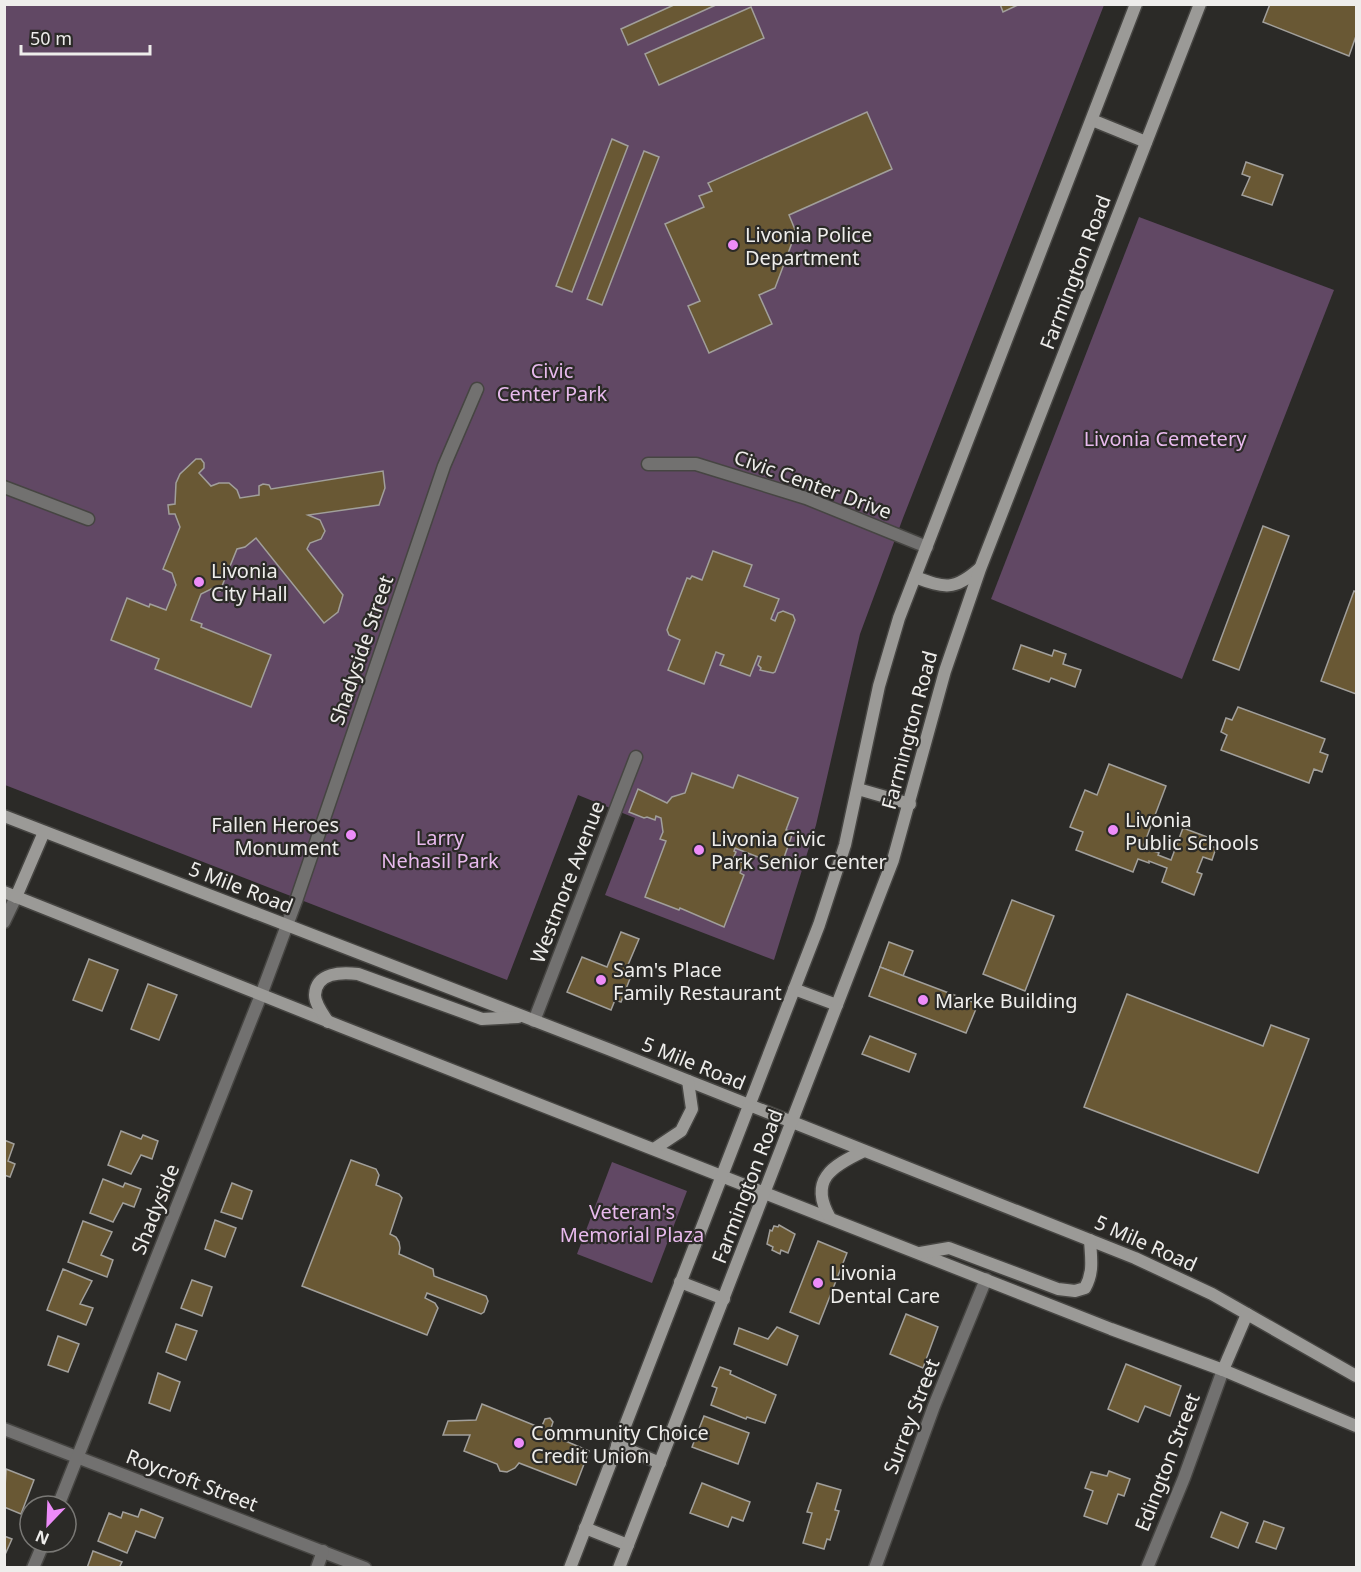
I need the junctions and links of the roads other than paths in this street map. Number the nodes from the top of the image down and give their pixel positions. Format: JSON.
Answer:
{"nodes":[{"id":1,"x":1136,"y":4,"type":"edge"},
{"id":2,"x":1200,"y":4,"type":"edge"},
{"id":3,"x":1092,"y":120,"type":"junction"},
{"id":4,"x":1146,"y":142,"type":"junction"},
{"id":5,"x":477,"y":389,"type":"dead end"},
{"id":6,"x":648,"y":464,"type":"dead end"},
{"id":7,"x":4,"y":487,"type":"edge"},
{"id":8,"x":88,"y":519,"type":"dead end"},
{"id":9,"x":927,"y":547,"type":"junction"},
{"id":10,"x":980,"y":569,"type":"junction"},
{"id":11,"x":915,"y":577,"type":"junction"},
{"id":12,"x":636,"y":757,"type":"dead end"},
{"id":13,"x":858,"y":789,"type":"junction"},
{"id":14,"x":910,"y":804,"type":"junction"},
{"id":15,"x":4,"y":816,"type":"edge"},
{"id":16,"x":44,"y":832,"type":"junction"},
{"id":17,"x":10,"y":894,"type":"edge"},
{"id":18,"x":4,"y":922,"type":"edge"},
{"id":19,"x":287,"y":926,"type":"junction"},
{"id":20,"x":794,"y":989,"type":"junction"},
{"id":21,"x":261,"y":995,"type":"junction"},
{"id":22,"x":837,"y":1005,"type":"junction"},
{"id":23,"x":528,"y":1019,"type":"junction"},
{"id":24,"x":328,"y":1022,"type":"junction"},
{"id":25,"x":688,"y":1082,"type":"junction"},
{"id":26,"x":748,"y":1106,"type":"junction"},
{"id":27,"x":792,"y":1122,"type":"junction"},
{"id":28,"x":654,"y":1149,"type":"junction"},
{"id":29,"x":864,"y":1150,"type":"junction"},
{"id":30,"x":720,"y":1174,"type":"junction"},
{"id":31,"x":765,"y":1192,"type":"junction"},
{"id":32,"x":830,"y":1218,"type":"junction"},
{"id":33,"x":1090,"y":1240,"type":"junction"},
{"id":34,"x":919,"y":1253,"type":"junction"},
{"id":35,"x":986,"y":1279,"type":"junction"},
{"id":36,"x":680,"y":1282,"type":"junction"},
{"id":37,"x":724,"y":1299,"type":"junction"},
{"id":38,"x":1247,"y":1314,"type":"junction"},
{"id":39,"x":1223,"y":1370,"type":"junction"},
{"id":40,"x":1356,"y":1376,"type":"edge"},
{"id":41,"x":1356,"y":1426,"type":"edge"},
{"id":42,"x":4,"y":1429,"type":"edge"},
{"id":43,"x":617,"y":1445,"type":"junction"},
{"id":44,"x":77,"y":1458,"type":"junction"},
{"id":45,"x":660,"y":1462,"type":"junction"},
{"id":46,"x":63,"y":1494,"type":"edge"},
{"id":47,"x":585,"y":1528,"type":"junction"},
{"id":48,"x":628,"y":1545,"type":"junction"},
{"id":49,"x":323,"y":1551,"type":"junction"},
{"id":50,"x":39,"y":1554,"type":"edge"},
{"id":51,"x":33,"y":1568,"type":"edge"},
{"id":52,"x":317,"y":1568,"type":"edge"},
{"id":53,"x":365,"y":1568,"type":"edge"},
{"id":54,"x":570,"y":1568,"type":"edge"},
{"id":55,"x":619,"y":1568,"type":"edge"},
{"id":56,"x":875,"y":1568,"type":"edge"},
{"id":57,"x":1147,"y":1568,"type":"edge"}],
"edges":[{"from":1,"to":3,"type":"main road","name":"Farmington Road"},
{"from":2,"to":4,"type":"main road","name":"Farmington Road"},
{"from":3,"to":4,"type":"main road"},
{"from":3,"to":9,"type":"main road","name":"Farmington Road"},
{"from":4,"to":10,"type":"main road","name":"Farmington Road"},
{"from":5,"to":19,"type":"street","name":"Shadyside Street"},
{"from":6,"to":9,"type":"street","name":"Civic Center Drive"},
{"from":7,"to":8,"type":"street"},
{"from":9,"to":11,"type":"main road","name":"Farmington Road"},
{"from":10,"to":11,"type":"main road"},
{"from":10,"to":14,"type":"main road","name":"Farmington Road"},
{"from":11,"to":13,"type":"main road","name":"Farmington Road"},
{"from":12,"to":23,"type":"street","name":"Westmore Avenue"},
{"from":13,"to":14,"type":"main road"},
{"from":13,"to":20,"type":"main road","name":"Farmington Road"},
{"from":14,"to":22,"type":"main road","name":"Farmington Road"},
{"from":15,"to":16,"type":"main road","name":"5 Mile Road"},
{"from":16,"to":17,"type":"main road"},
{"from":16,"to":19,"type":"main road","name":"5 Mile Road"},
{"from":17,"to":18,"type":"street"},
{"from":17,"to":21,"type":"main road"},
{"from":19,"to":21,"type":"street","name":"Shadyside"},
{"from":19,"to":23,"type":"main road","name":"5 Mile Road"},
{"from":20,"to":22,"type":"main road"},
{"from":20,"to":26,"type":"main road","name":"Farmington Road"},
{"from":21,"to":24,"type":"main road"},
{"from":21,"to":44,"type":"street","name":"Shadyside"},
{"from":22,"to":27,"type":"main road","name":"Farmington Road"},
{"from":23,"to":24,"type":"main road"},
{"from":23,"to":25,"type":"main road","name":"5 Mile Road"},
{"from":24,"to":28,"type":"main road"},
{"from":25,"to":26,"type":"main road","name":"5 Mile Road"},
{"from":25,"to":28,"type":"main road"},
{"from":26,"to":27,"type":"main road","name":"5 Mile Road"},
{"from":26,"to":30,"type":"main road","name":"Farmington Road"},
{"from":27,"to":29,"type":"main road","name":"5 Mile Road"},
{"from":27,"to":31,"type":"main road","name":"Farmington Road"},
{"from":28,"to":30,"type":"main road"},
{"from":29,"to":32,"type":"main road"},
{"from":29,"to":33,"type":"main road","name":"5 Mile Road"},
{"from":30,"to":31,"type":"main road"},
{"from":30,"to":36,"type":"main road","name":"Farmington Road"},
{"from":31,"to":32,"type":"main road"},
{"from":31,"to":37,"type":"main road","name":"Farmington Road"},
{"from":32,"to":34,"type":"main road"},
{"from":33,"to":34,"type":"main road"},
{"from":33,"to":38,"type":"main road","name":"5 Mile Road"},
{"from":34,"to":35,"type":"main road"},
{"from":35,"to":39,"type":"main road"},
{"from":35,"to":56,"type":"street","name":"Surrey Street"},
{"from":36,"to":37,"type":"main road"},
{"from":36,"to":43,"type":"main road","name":"Farmington Road"},
{"from":37,"to":45,"type":"main road","name":"Farmington Road"},
{"from":38,"to":39,"type":"main road"},
{"from":38,"to":40,"type":"main road","name":"5 Mile Road"},
{"from":39,"to":41,"type":"main road"},
{"from":39,"to":57,"type":"street","name":"Edington Street"},
{"from":42,"to":44,"type":"street","name":"Roycroft Street"},
{"from":43,"to":45,"type":"main road"},
{"from":43,"to":47,"type":"main road","name":"Farmington Road"},
{"from":44,"to":46,"type":"street","name":"Shadyside"},
{"from":44,"to":49,"type":"street","name":"Roycroft Street"},
{"from":45,"to":48,"type":"main road","name":"Farmington Road"},
{"from":47,"to":48,"type":"main road"},
{"from":47,"to":54,"type":"main road","name":"Farmington Road"},
{"from":48,"to":55,"type":"main road","name":"Farmington Road"},
{"from":49,"to":52,"type":"street"},
{"from":49,"to":53,"type":"street","name":"Roycroft Street"},
{"from":50,"to":51,"type":"street"}]}
